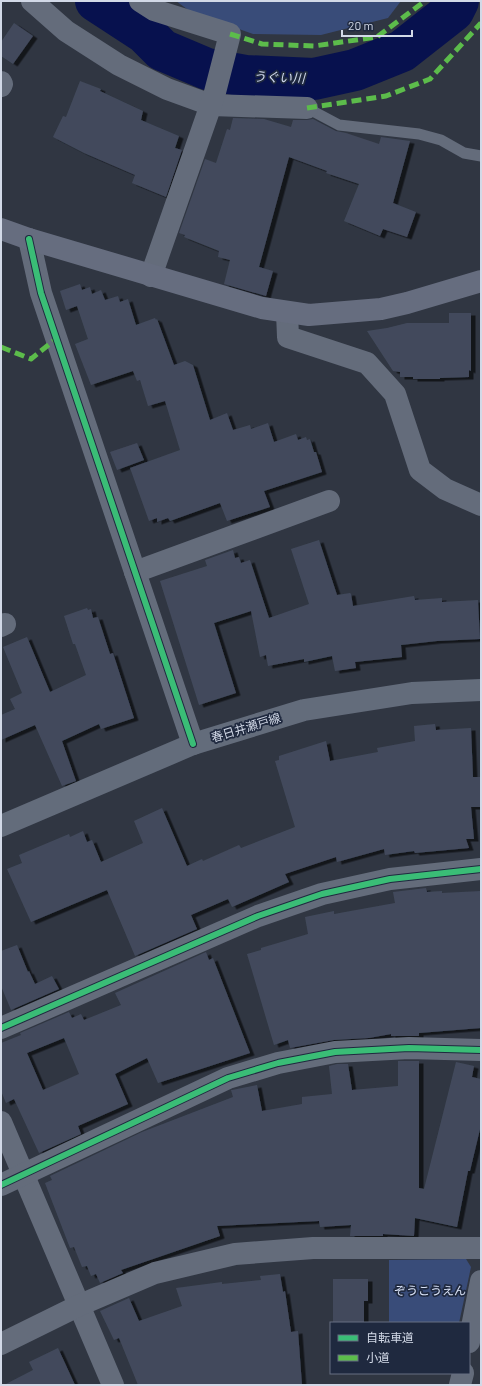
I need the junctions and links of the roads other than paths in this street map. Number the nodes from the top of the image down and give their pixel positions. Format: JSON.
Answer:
{"nodes":[{"id":1,"x":32,"y":1,"type":"edge"},
{"id":2,"x":140,"y":1,"type":"edge"},
{"id":3,"x":1,"y":82,"type":"edge"},
{"id":4,"x":1,"y":86,"type":"edge"},
{"id":5,"x":212,"y":101,"type":"junction"},
{"id":6,"x":306,"y":108,"type":"joint"},
{"id":7,"x":481,"y":156,"type":"edge"},
{"id":8,"x":1,"y":229,"type":"edge"},
{"id":9,"x":29,"y":239,"type":"junction"},
{"id":10,"x":152,"y":276,"type":"junction"},
{"id":11,"x":481,"y":281,"type":"edge"},
{"id":12,"x":287,"y":312,"type":"junction"},
{"id":13,"x":329,"y":501,"type":"dead end"},
{"id":14,"x":481,"y":505,"type":"edge"},
{"id":15,"x":135,"y":572,"type":"junction"},
{"id":16,"x":481,"y":690,"type":"edge"},
{"id":17,"x":193,"y":744,"type":"junction"},
{"id":18,"x":1,"y":826,"type":"edge"},
{"id":19,"x":481,"y":869,"type":"edge"},
{"id":20,"x":1,"y":1028,"type":"edge"},
{"id":21,"x":481,"y":1050,"type":"edge"},
{"id":22,"x":1,"y":1122,"type":"edge"},
{"id":23,"x":24,"y":1174,"type":"junction"},
{"id":24,"x":1,"y":1185,"type":"edge"},
{"id":25,"x":481,"y":1248,"type":"edge"},
{"id":26,"x":481,"y":1281,"type":"edge"},
{"id":27,"x":80,"y":1304,"type":"junction"},
{"id":28,"x":478,"y":1312,"type":"edge"},
{"id":29,"x":470,"y":1339,"type":"edge"},
{"id":30,"x":1,"y":1344,"type":"edge"},
{"id":31,"x":463,"y":1374,"type":"edge"},
{"id":32,"x":114,"y":1385,"type":"edge"},
{"id":33,"x":460,"y":1385,"type":"edge"}],
"edges":[{"from":1,"to":5,"type":"street"},
{"from":2,"to":5,"type":"street"},
{"from":3,"to":4,"type":"street"},
{"from":5,"to":6,"type":"street"},
{"from":5,"to":10,"type":"street"},
{"from":6,"to":7,"type":"lane"},
{"from":8,"to":9,"type":"street"},
{"from":9,"to":10,"type":"street"},
{"from":9,"to":15,"type":"street"},
{"from":10,"to":12,"type":"street"},
{"from":11,"to":12,"type":"street"},
{"from":12,"to":14,"type":"street"},
{"from":13,"to":15,"type":"street"},
{"from":15,"to":17,"type":"street"},
{"from":16,"to":17,"type":"main road","name":"春日井瀬戸線"},
{"from":17,"to":18,"type":"main road","name":"春日井瀬戸線"},
{"from":19,"to":20,"type":"street"},
{"from":21,"to":23,"type":"street"},
{"from":22,"to":23,"type":"street"},
{"from":23,"to":24,"type":"street"},
{"from":23,"to":27,"type":"street"},
{"from":25,"to":27,"type":"street"},
{"from":26,"to":28,"type":"street"},
{"from":27,"to":30,"type":"street"},
{"from":27,"to":32,"type":"street"},
{"from":28,"to":29,"type":"street"},
{"from":31,"to":33,"type":"street"}]}
